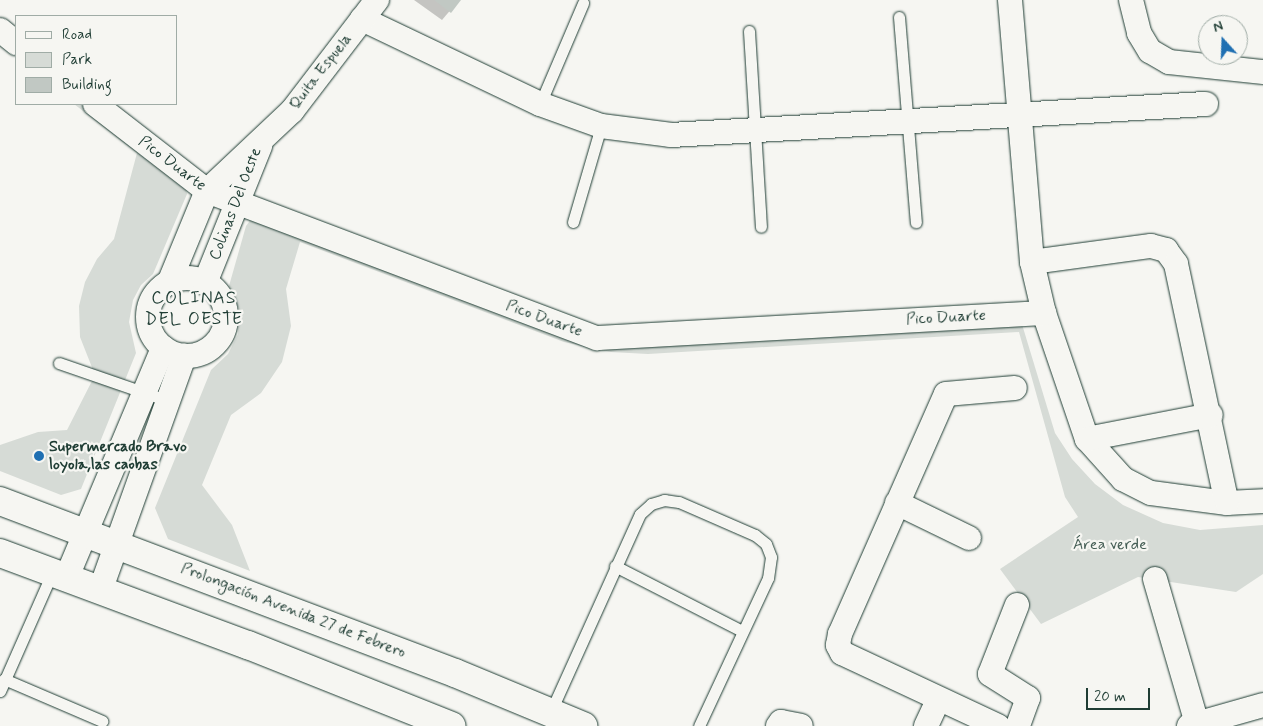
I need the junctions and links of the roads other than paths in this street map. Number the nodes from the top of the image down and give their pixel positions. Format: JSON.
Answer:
{"nodes":[{"id":1,"x":377,"y":0,"type":"edge"},
{"id":2,"x":1010,"y":0,"type":"edge"},
{"id":3,"x":1132,"y":0,"type":"edge"},
{"id":4,"x":583,"y":4,"type":"dead end"},
{"id":5,"x":899,"y":17,"type":"dead end"},
{"id":6,"x":362,"y":19,"type":"junction"},
{"id":7,"x":0,"y":30,"type":"edge"},
{"id":8,"x":750,"y":31,"type":"dead end"},
{"id":9,"x":15,"y":42,"type":"edge"},
{"id":10,"x":1263,"y":72,"type":"edge"},
{"id":11,"x":540,"y":104,"type":"junction"},
{"id":12,"x":1206,"y":104,"type":"dead end"},
{"id":13,"x":96,"y":105,"type":"edge"},
{"id":14,"x":1019,"y":114,"type":"junction"},
{"id":15,"x":907,"y":122,"type":"junction"},
{"id":16,"x":601,"y":126,"type":"junction"},
{"id":17,"x":756,"y":130,"type":"junction"},
{"id":18,"x":261,"y":142,"type":"junction"},
{"id":19,"x":207,"y":191,"type":"junction"},
{"id":20,"x":239,"y":202,"type":"junction"},
{"id":21,"x":573,"y":222,"type":"dead end"},
{"id":22,"x":916,"y":222,"type":"dead end"},
{"id":23,"x":761,"y":227,"type":"dead end"},
{"id":24,"x":1032,"y":262,"type":"junction"},
{"id":25,"x":170,"y":283,"type":"junction"},
{"id":26,"x":204,"y":283,"type":"junction"},
{"id":27,"x":1044,"y":313,"type":"junction"},
{"id":28,"x":174,"y":352,"type":"junction"},
{"id":29,"x":58,"y":363,"type":"dead end"},
{"id":30,"x":1015,"y":388,"type":"dead end"},
{"id":31,"x":157,"y":396,"type":"junction"},
{"id":32,"x":1211,"y":415,"type":"junction"},
{"id":33,"x":1086,"y":439,"type":"junction"},
{"id":34,"x":0,"y":501,"type":"edge"},
{"id":35,"x":1263,"y":501,"type":"edge"},
{"id":36,"x":1227,"y":503,"type":"junction"},
{"id":37,"x":897,"y":504,"type":"junction"},
{"id":38,"x":85,"y":533,"type":"junction"},
{"id":39,"x":969,"y":538,"type":"dead end"},
{"id":40,"x":118,"y":544,"type":"junction"},
{"id":41,"x":0,"y":554,"type":"edge"},
{"id":42,"x":615,"y":566,"type":"junction"},
{"id":43,"x":59,"y":576,"type":"junction"},
{"id":44,"x":1155,"y":580,"type":"dead end"},
{"id":45,"x":100,"y":591,"type":"junction"},
{"id":46,"x":1017,"y":605,"type":"dead end"},
{"id":47,"x":742,"y":631,"type":"junction"},
{"id":48,"x":4,"y":679,"type":"junction"},
{"id":49,"x":0,"y":691,"type":"edge"},
{"id":50,"x":938,"y":700,"type":"junction"},
{"id":51,"x":1263,"y":705,"type":"edge"},
{"id":52,"x":551,"y":711,"type":"junction"},
{"id":53,"x":423,"y":720,"type":"edge"},
{"id":54,"x":102,"y":721,"type":"dead end"},
{"id":55,"x":1193,"y":725,"type":"edge"},
{"id":56,"x":452,"y":726,"type":"edge"},
{"id":57,"x":583,"y":726,"type":"edge"},
{"id":58,"x":699,"y":726,"type":"edge"},
{"id":59,"x":778,"y":726,"type":"edge"},
{"id":60,"x":801,"y":726,"type":"edge"},
{"id":61,"x":926,"y":726,"type":"edge"},
{"id":62,"x":998,"y":726,"type":"edge"},
{"id":63,"x":1018,"y":726,"type":"edge"}],
"edges":[{"from":1,"to":6,"type":"street","name":"Quita Espuela"},
{"from":2,"to":14,"type":"street"},
{"from":3,"to":10,"type":"street"},
{"from":4,"to":11,"type":"lane"},
{"from":5,"to":15,"type":"lane"},
{"from":6,"to":11,"type":"street"},
{"from":6,"to":18,"type":"street","name":"Quita Espuela"},
{"from":7,"to":9,"type":"street"},
{"from":8,"to":17,"type":"lane"},
{"from":11,"to":16,"type":"street"},
{"from":12,"to":14,"type":"street"},
{"from":13,"to":19,"type":"street","name":"Pico Duarte"},
{"from":14,"to":15,"type":"street"},
{"from":14,"to":24,"type":"street"},
{"from":15,"to":17,"type":"street"},
{"from":15,"to":22,"type":"lane"},
{"from":16,"to":17,"type":"street"},
{"from":16,"to":21,"type":"lane"},
{"from":17,"to":23,"type":"lane"},
{"from":18,"to":19,"type":"street","name":"Colinas Del Oeste"},
{"from":18,"to":20,"type":"street","name":"Colinas Del Oeste"},
{"from":19,"to":20,"type":"street","name":"Pico Duarte"},
{"from":19,"to":25,"type":"street","name":"Colinas Del Oeste"},
{"from":20,"to":26,"type":"street","name":"Colinas Del Oeste"},
{"from":20,"to":27,"type":"street","name":"Pico Duarte"},
{"from":24,"to":27,"type":"street"},
{"from":24,"to":32,"type":"street"},
{"from":25,"to":26,"type":"street"},
{"from":25,"to":28,"type":"street","name":"Colinas Del Oeste"},
{"from":26,"to":28,"type":"street"},
{"from":27,"to":33,"type":"street"},
{"from":28,"to":31,"type":"street"},
{"from":29,"to":31,"type":"lane"},
{"from":30,"to":37,"type":"street"},
{"from":31,"to":38,"type":"street"},
{"from":31,"to":40,"type":"street"},
{"from":32,"to":33,"type":"street"},
{"from":32,"to":36,"type":"street"},
{"from":33,"to":36,"type":"street"},
{"from":34,"to":38,"type":"main road","name":"Prolongación Avenida 27 de Febrero"},
{"from":35,"to":36,"type":"street"},
{"from":37,"to":39,"type":"street"},
{"from":37,"to":50,"type":"street"},
{"from":38,"to":40,"type":"main road","name":"Prolongación Avenida 27 de Febrero"},
{"from":38,"to":43,"type":"street"},
{"from":40,"to":45,"type":"street"},
{"from":40,"to":52,"type":"main road","name":"Prolongación Avenida 27 de Febrero"},
{"from":41,"to":43,"type":"main road"},
{"from":42,"to":47,"type":"lane"},
{"from":42,"to":47,"type":"lane"},
{"from":42,"to":52,"type":"lane"},
{"from":43,"to":45,"type":"main road"},
{"from":43,"to":48,"type":"lane"},
{"from":44,"to":55,"type":"street"},
{"from":45,"to":53,"type":"main road"},
{"from":46,"to":63,"type":"street"},
{"from":47,"to":58,"type":"lane"},
{"from":48,"to":49,"type":"lane"},
{"from":48,"to":54,"type":"lane"},
{"from":50,"to":61,"type":"street"},
{"from":50,"to":62,"type":"street"},
{"from":51,"to":55,"type":"street"},
{"from":52,"to":57,"type":"main road","name":"Prolongación Avenida 27 de Febrero"},
{"from":53,"to":56,"type":"main road"},
{"from":59,"to":60,"type":"street"}]}
